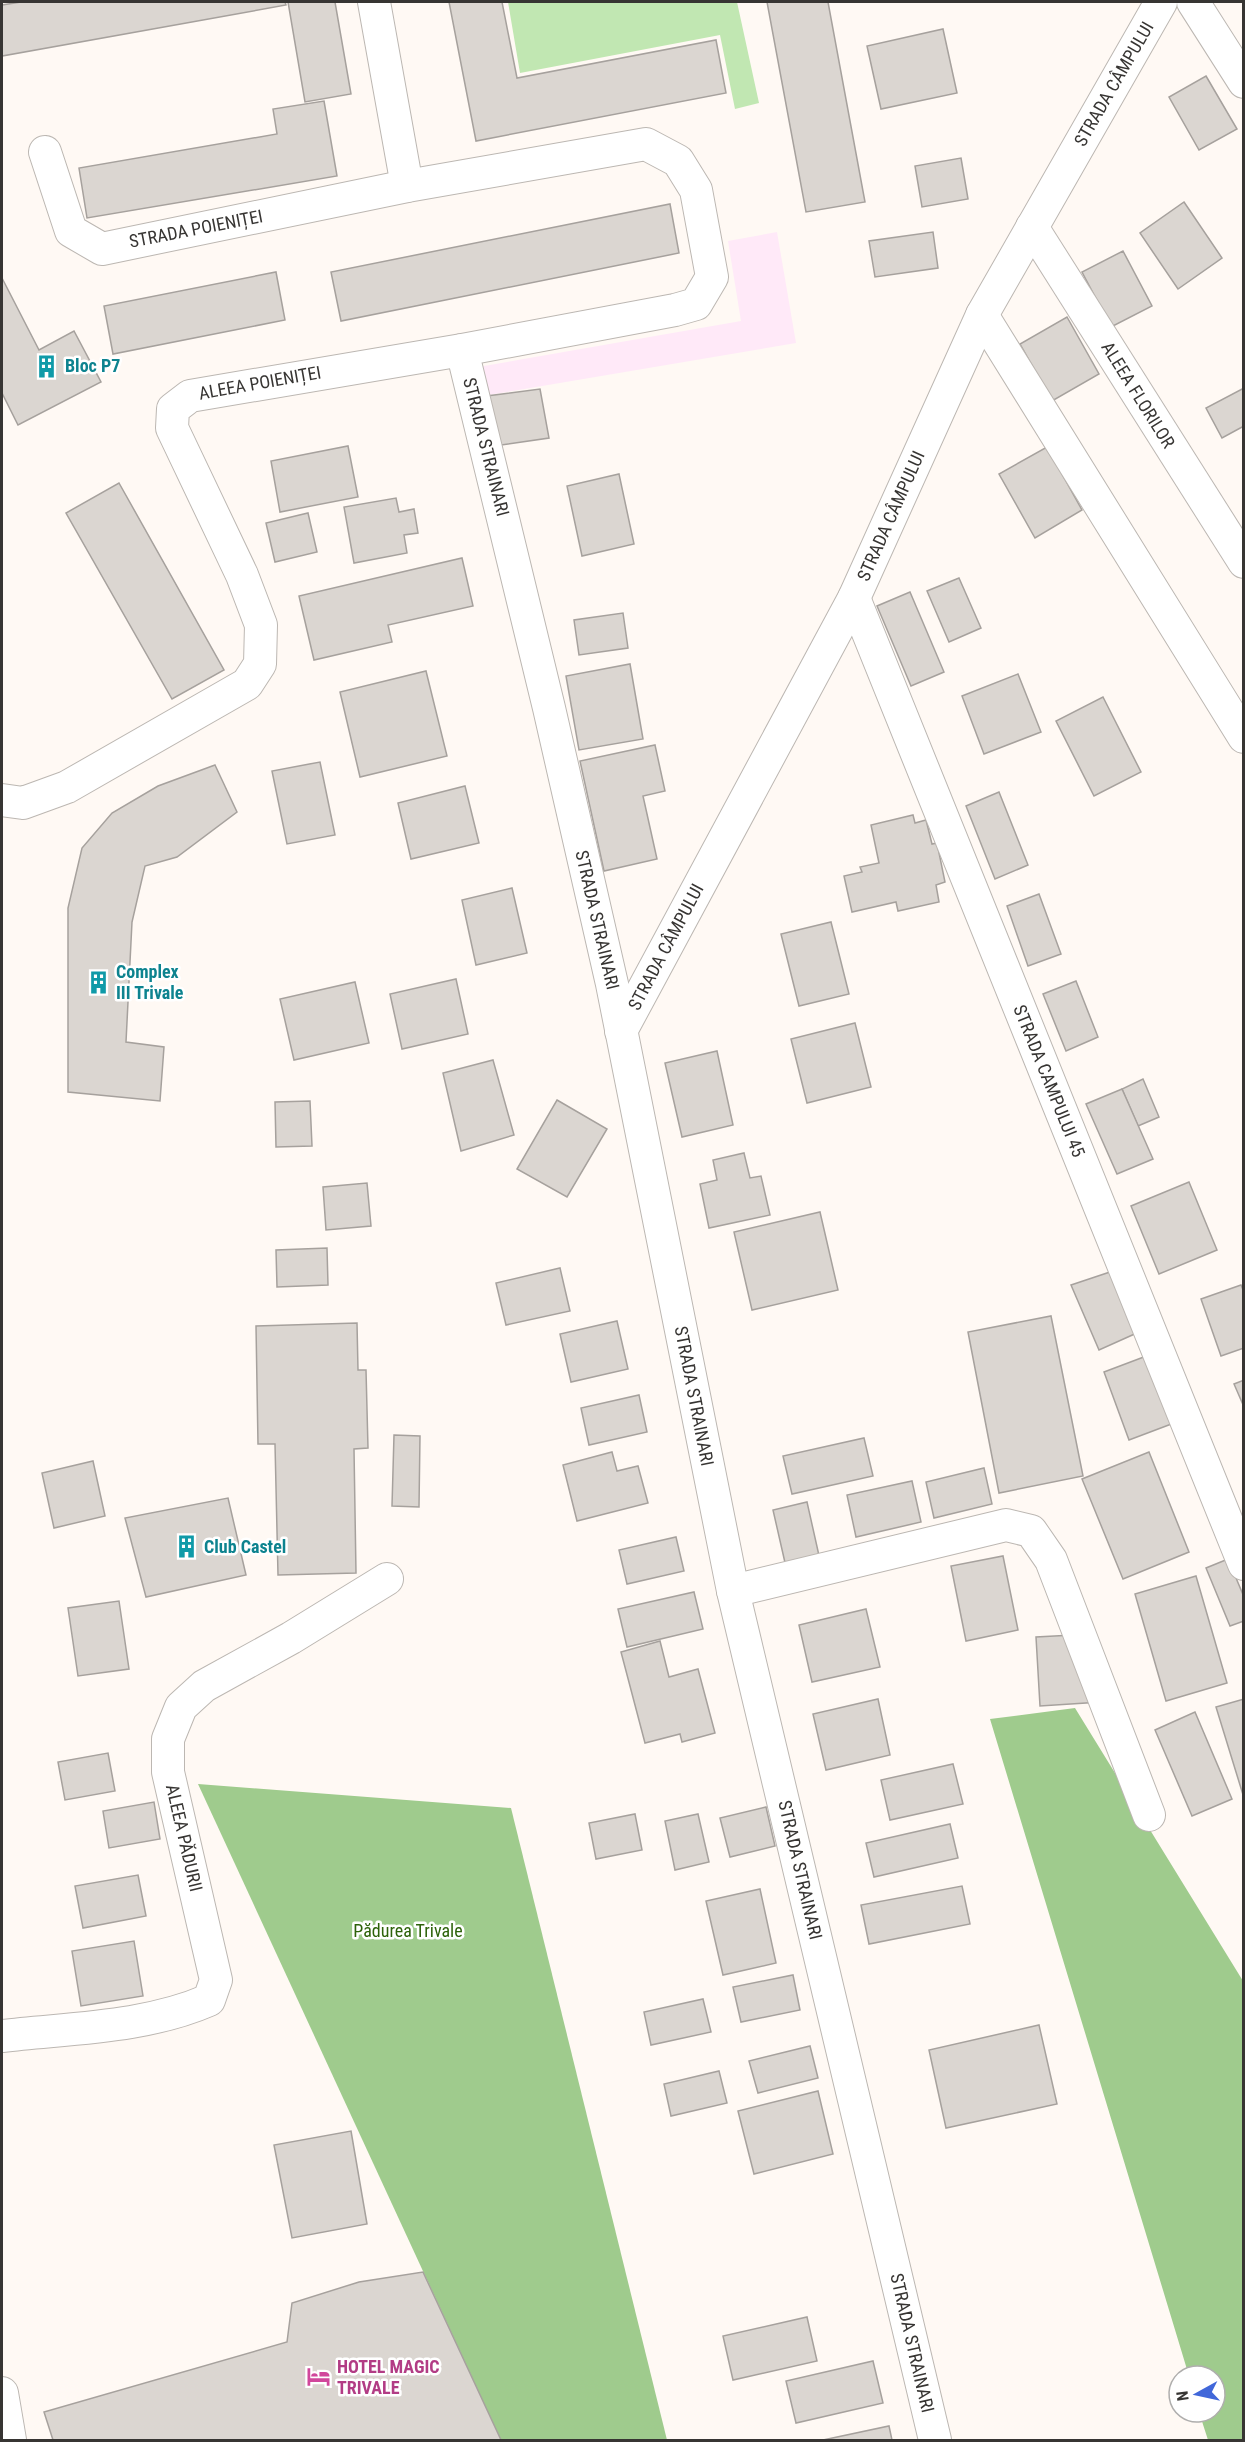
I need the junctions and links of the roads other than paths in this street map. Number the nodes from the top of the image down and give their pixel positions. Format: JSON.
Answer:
{"nodes":[{"id":1,"x":374,"y":2,"type":"edge"},
{"id":2,"x":1161,"y":2,"type":"edge"},
{"id":3,"x":1193,"y":2,"type":"edge"},
{"id":4,"x":1244,"y":82,"type":"edge"},
{"id":5,"x":45,"y":152,"type":"dead end"},
{"id":6,"x":407,"y":186,"type":"junction"},
{"id":7,"x":1032,"y":228,"type":"junction"},
{"id":8,"x":704,"y":230,"type":"joint"},
{"id":9,"x":982,"y":315,"type":"junction"},
{"id":10,"x":462,"y":350,"type":"junction"},
{"id":11,"x":1244,"y":562,"type":"edge"},
{"id":12,"x":854,"y":598,"type":"junction"},
{"id":13,"x":1244,"y":737,"type":"edge"},
{"id":14,"x":2,"y":800,"type":"edge"},
{"id":15,"x":621,"y":1031,"type":"junction"},
{"id":16,"x":1244,"y":1564,"type":"edge"},
{"id":17,"x":387,"y":1579,"type":"dead end"},
{"id":18,"x":734,"y":1591,"type":"junction"},
{"id":19,"x":1149,"y":1815,"type":"dead end"},
{"id":20,"x":2,"y":2036,"type":"edge"},
{"id":21,"x":2,"y":2393,"type":"edge"},
{"id":22,"x":10,"y":2440,"type":"edge"},
{"id":23,"x":935,"y":2440,"type":"edge"}],
"edges":[{"from":1,"to":6,"type":"street"},
{"from":2,"to":7,"type":"street","name":"STRADA CÂMPULUI"},
{"from":3,"to":4,"type":"street"},
{"from":5,"to":6,"type":"street","name":"STRADA POIENIȚEI"},
{"from":6,"to":8,"type":"street","name":"STRADA POIENIȚEI"},
{"from":7,"to":9,"type":"street","name":"STRADA CÂMPULUI"},
{"from":7,"to":11,"type":"street","name":"ALEEA FLORILOR"},
{"from":8,"to":10,"type":"street","name":"ALEEA POIENIȚEI"},
{"from":9,"to":12,"type":"street","name":"STRADA CÂMPULUI"},
{"from":9,"to":13,"type":"street"},
{"from":10,"to":14,"type":"street","name":"ALEEA POIENIȚEI"},
{"from":10,"to":15,"type":"street","name":"STRADA STRAINARI"},
{"from":12,"to":15,"type":"street","name":"STRADA CÂMPULUI"},
{"from":12,"to":16,"type":"street","name":"STRADA CAMPULUI 45"},
{"from":15,"to":18,"type":"street","name":"STRADA STRAINARI"},
{"from":17,"to":20,"type":"street","name":"ALEEA PĂDURII"},
{"from":18,"to":19,"type":"street"},
{"from":18,"to":23,"type":"street","name":"STRADA STRAINARI"},
{"from":21,"to":22,"type":"street"}]}
